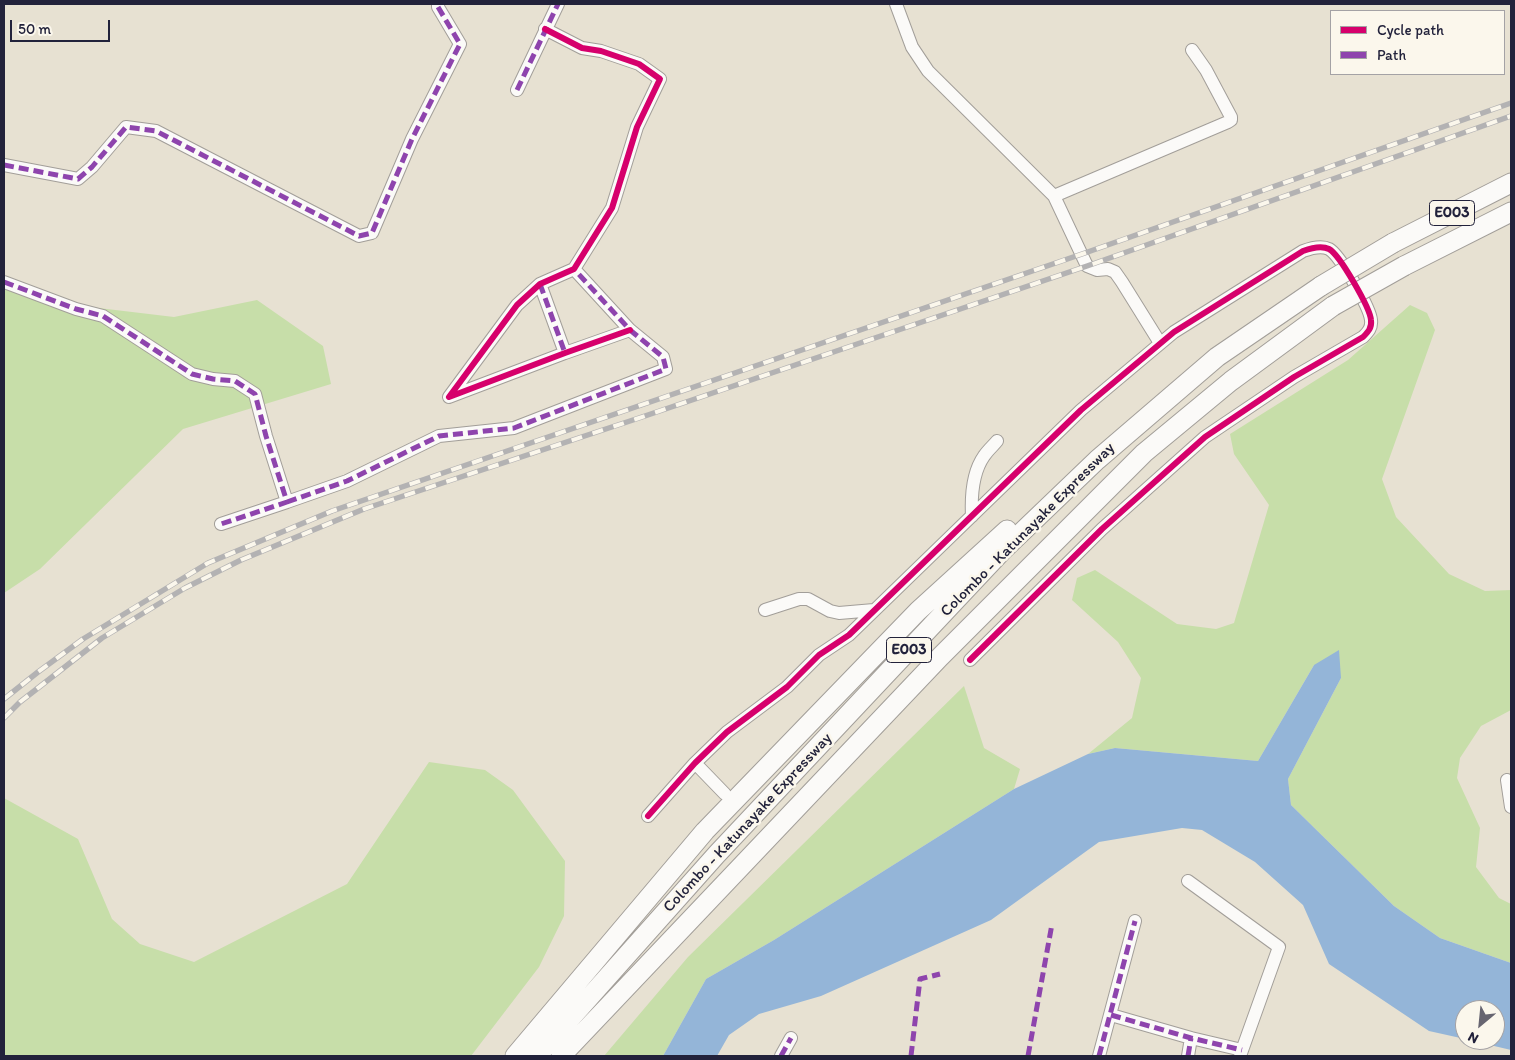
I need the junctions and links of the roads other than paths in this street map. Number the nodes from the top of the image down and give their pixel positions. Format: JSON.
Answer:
{"nodes":[{"id":1,"x":438,"y":4,"type":"edge"},
{"id":2,"x":558,"y":4,"type":"edge"},
{"id":3,"x":896,"y":4,"type":"edge"},
{"id":4,"x":545,"y":29,"type":"junction"},
{"id":5,"x":1192,"y":50,"type":"dead end"},
{"id":6,"x":516,"y":90,"type":"dead end"},
{"id":7,"x":4,"y":165,"type":"edge"},
{"id":8,"x":1511,"y":183,"type":"edge"},
{"id":9,"x":1054,"y":196,"type":"junction"},
{"id":10,"x":1511,"y":212,"type":"edge"},
{"id":11,"x":574,"y":269,"type":"junction"},
{"id":12,"x":4,"y":282,"type":"edge"},
{"id":13,"x":540,"y":284,"type":"junction"},
{"id":14,"x":630,"y":330,"type":"junction"},
{"id":15,"x":1160,"y":343,"type":"junction"},
{"id":16,"x":565,"y":353,"type":"junction"},
{"id":17,"x":997,"y":441,"type":"dead end"},
{"id":18,"x":1106,"y":451,"type":"junction"},
{"id":19,"x":1061,"y":494,"type":"junction"},
{"id":20,"x":287,"y":502,"type":"junction"},
{"id":21,"x":972,"y":516,"type":"junction"},
{"id":22,"x":221,"y":524,"type":"dead end"},
{"id":23,"x":997,"y":538,"type":"junction"},
{"id":24,"x":765,"y":610,"type":"dead end"},
{"id":25,"x":874,"y":610,"type":"junction"},
{"id":26,"x":970,"y":660,"type":"dead end"},
{"id":27,"x":695,"y":763,"type":"junction"},
{"id":28,"x":1507,"y":780,"type":"dead end"},
{"id":29,"x":725,"y":794,"type":"junction"},
{"id":30,"x":1511,"y":806,"type":"edge"},
{"id":31,"x":648,"y":816,"type":"dead end"},
{"id":32,"x":1188,"y":882,"type":"dead end"},
{"id":33,"x":1135,"y":921,"type":"dead end"},
{"id":34,"x":1111,"y":1015,"type":"junction"},
{"id":35,"x":791,"y":1038,"type":"dead end"},
{"id":36,"x":1191,"y":1038,"type":"junction"},
{"id":37,"x":1241,"y":1053,"type":"edge"},
{"id":38,"x":503,"y":1056,"type":"edge"},
{"id":39,"x":514,"y":1056,"type":"edge"},
{"id":40,"x":526,"y":1056,"type":"edge"},
{"id":41,"x":537,"y":1056,"type":"edge"},
{"id":42,"x":561,"y":1056,"type":"edge"},
{"id":43,"x":781,"y":1056,"type":"edge"},
{"id":44,"x":1099,"y":1056,"type":"edge"},
{"id":45,"x":1188,"y":1056,"type":"edge"}],
"edges":[{"from":1,"to":7,"type":"street"},
{"from":2,"to":4,"type":"street"},
{"from":3,"to":9,"type":"street"},
{"from":4,"to":6,"type":"street"},
{"from":4,"to":11,"type":"street"},
{"from":5,"to":9,"type":"street"},
{"from":8,"to":18,"type":"highway","name":"Colombo - Katunayake Expressway","number":"E003","bridge":true},
{"from":9,"to":15,"type":"street"},
{"from":10,"to":42,"type":"highway","name":"Colombo - Katunayake Expressway","number":"E003","bridge":true},
{"from":11,"to":13,"type":"street"},
{"from":11,"to":14,"type":"street"},
{"from":12,"to":20,"type":"street"},
{"from":13,"to":16,"type":"street"},
{"from":13,"to":16,"type":"street"},
{"from":14,"to":16,"type":"street"},
{"from":14,"to":20,"type":"street"},
{"from":15,"to":21,"type":"street"},
{"from":15,"to":26,"type":"street"},
{"from":17,"to":21,"type":"street"},
{"from":18,"to":19,"type":"highway","name":"Colombo - Katunayake Expressway","number":"E003"},
{"from":18,"to":23,"type":"highway"},
{"from":19,"to":40,"type":"highway"},
{"from":19,"to":41,"type":"highway","name":"Colombo - Katunayake Expressway","number":"E003"},
{"from":20,"to":22,"type":"street"},
{"from":21,"to":25,"type":"street"},
{"from":23,"to":29,"type":"highway"},
{"from":23,"to":39,"type":"highway"},
{"from":24,"to":25,"type":"street"},
{"from":25,"to":27,"type":"street"},
{"from":27,"to":29,"type":"street"},
{"from":27,"to":31,"type":"street"},
{"from":28,"to":30,"type":"street"},
{"from":29,"to":38,"type":"highway"},
{"from":32,"to":37,"type":"street"},
{"from":33,"to":34,"type":"street"},
{"from":34,"to":36,"type":"street"},
{"from":34,"to":44,"type":"street"},
{"from":35,"to":43,"type":"street"},
{"from":36,"to":37,"type":"street"},
{"from":36,"to":45,"type":"street"}]}
